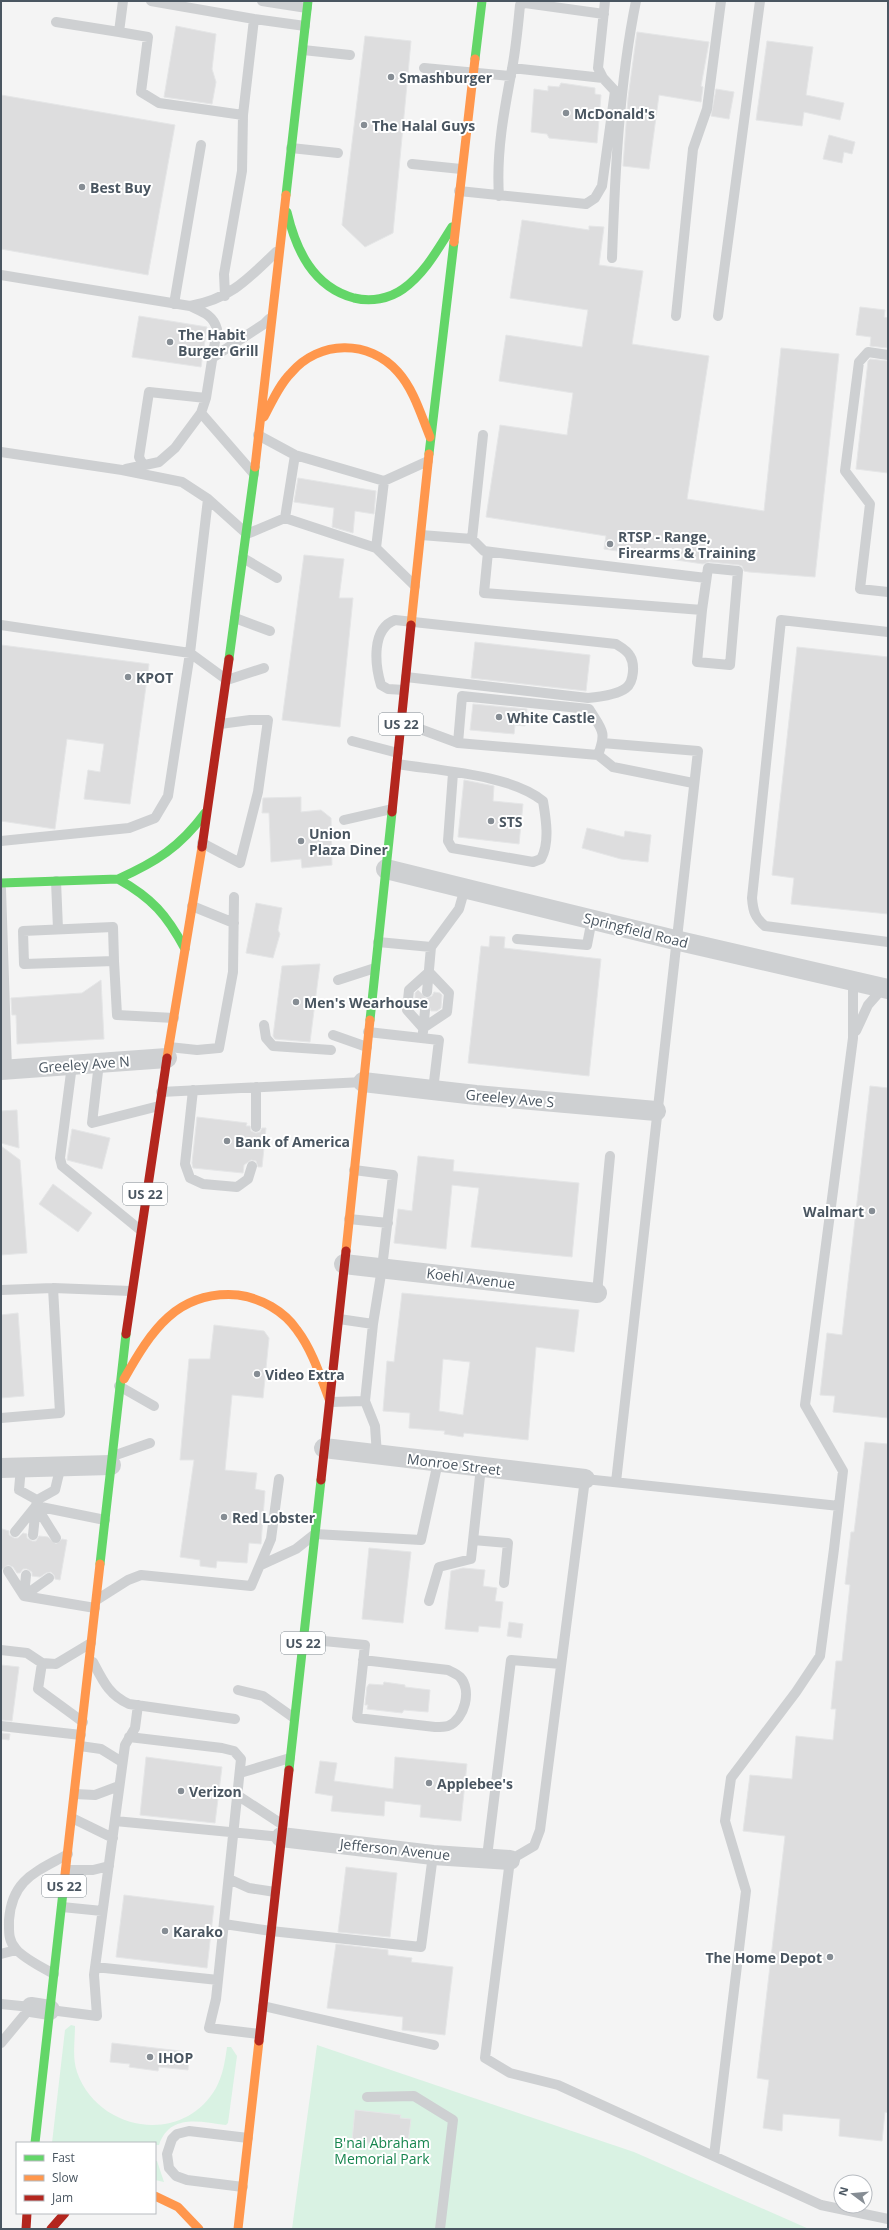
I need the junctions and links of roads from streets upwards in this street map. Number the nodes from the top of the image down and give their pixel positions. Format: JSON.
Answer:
{"nodes":[{"id":1,"x":482,"y":1,"type":"edge"},
{"id":2,"x":308,"y":4,"type":"edge"},
{"id":3,"x":284,"y":201,"type":"junction"},
{"id":4,"x":454,"y":224,"type":"junction"},
{"id":5,"x":258,"y":431,"type":"junction"},
{"id":6,"x":431,"y":438,"type":"junction"},
{"id":7,"x":208,"y":809,"type":"junction"},
{"id":8,"x":386,"y":869,"type":"junction"},
{"id":9,"x":118,"y":878,"type":"junction"},
{"id":10,"x":1,"y":883,"type":"edge"},
{"id":11,"x":185,"y":949,"type":"junction"},
{"id":12,"x":885,"y":988,"type":"edge"},
{"id":13,"x":168,"y":1053,"type":"junction"},
{"id":14,"x":4,"y":1069,"type":"edge"},
{"id":15,"x":363,"y":1082,"type":"junction"},
{"id":16,"x":656,"y":1111,"type":"road end"},
{"id":17,"x":344,"y":1264,"type":"junction"},
{"id":18,"x":597,"y":1293,"type":"road end"},
{"id":19,"x":119,"y":1386,"type":"junction"},
{"id":20,"x":330,"y":1402,"type":"junction"},
{"id":21,"x":324,"y":1448,"type":"junction"},
{"id":22,"x":111,"y":1461,"type":"junction"},
{"id":23,"x":1,"y":1468,"type":"edge"},
{"id":24,"x":585,"y":1479,"type":"road end"},
{"id":25,"x":282,"y":1831,"type":"junction"},
{"id":26,"x":510,"y":1860,"type":"road end"},
{"id":27,"x":35,"y":2142,"type":"edge"},
{"id":28,"x":156,"y":2196,"type":"edge"},
{"id":29,"x":27,"y":2214,"type":"edge"},
{"id":30,"x":64,"y":2214,"type":"edge"},
{"id":31,"x":26,"y":2229,"type":"edge"},
{"id":32,"x":51,"y":2229,"type":"edge"},
{"id":33,"x":199,"y":2229,"type":"edge"},
{"id":34,"x":238,"y":2229,"type":"edge"}],
"edges":[{"from":1,"to":4,"type":"main road","number":"US 22"},
{"from":2,"to":3,"type":"main road","number":"US 22"},
{"from":3,"to":4,"type":"main road"},
{"from":3,"to":5,"type":"main road","number":"US 22"},
{"from":4,"to":6,"type":"main road","number":"US 22"},
{"from":5,"to":6,"type":"main road"},
{"from":5,"to":7,"type":"main road","number":"US 22"},
{"from":6,"to":8,"type":"main road","number":"US 22"},
{"from":7,"to":9,"type":"main road"},
{"from":7,"to":11,"type":"main road","number":"US 22"},
{"from":8,"to":12,"type":"street","name":"Springfield Road"},
{"from":8,"to":15,"type":"main road","number":"US 22"},
{"from":9,"to":10,"type":"main road"},
{"from":9,"to":11,"type":"main road"},
{"from":11,"to":13,"type":"main road","number":"US 22"},
{"from":13,"to":14,"type":"street","name":"Greeley Ave N"},
{"from":13,"to":19,"type":"main road","number":"US 22"},
{"from":15,"to":16,"type":"street","name":"Greeley Ave S"},
{"from":15,"to":17,"type":"main road","number":"US 22"},
{"from":17,"to":18,"type":"street","name":"Koehl Avenue"},
{"from":17,"to":20,"type":"main road","number":"US 22"},
{"from":19,"to":20,"type":"main road"},
{"from":19,"to":22,"type":"main road","number":"US 22"},
{"from":20,"to":21,"type":"main road","number":"US 22"},
{"from":21,"to":24,"type":"street","name":"Monroe Street"},
{"from":21,"to":25,"type":"main road","number":"US 22"},
{"from":22,"to":23,"type":"street"},
{"from":22,"to":27,"type":"main road","number":"US 22"},
{"from":25,"to":26,"type":"street","name":"Jefferson Avenue"},
{"from":25,"to":34,"type":"main road","number":"US 22"},
{"from":28,"to":33,"type":"main road"},
{"from":29,"to":31,"type":"main road"},
{"from":30,"to":32,"type":"main road"}]}
